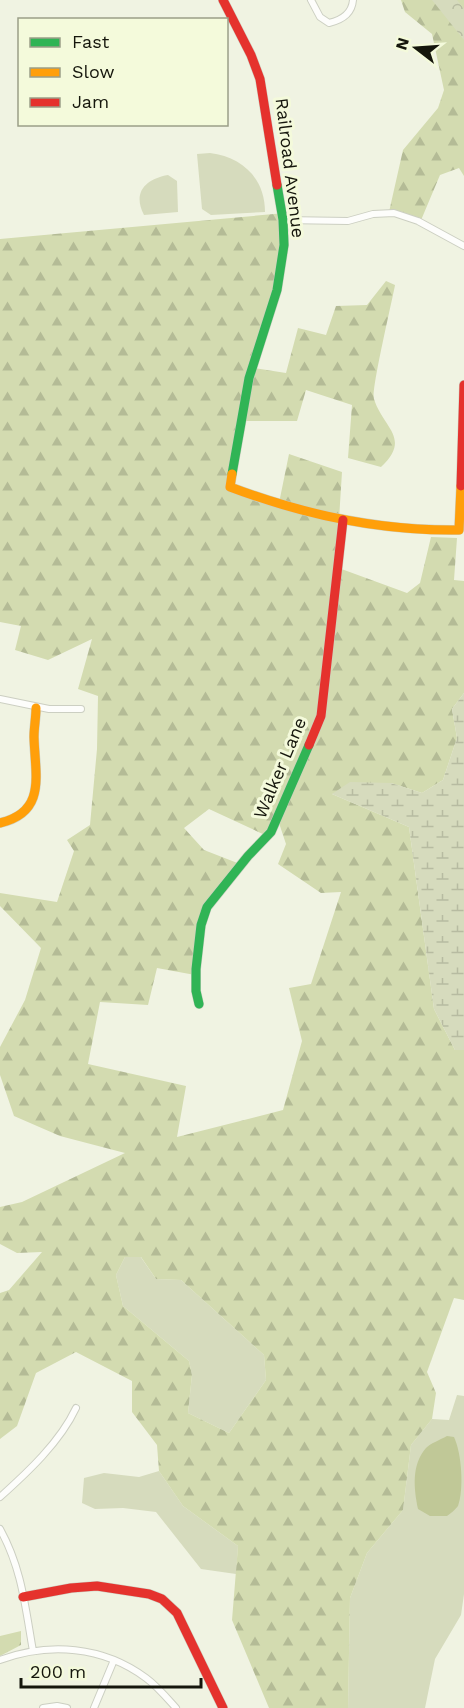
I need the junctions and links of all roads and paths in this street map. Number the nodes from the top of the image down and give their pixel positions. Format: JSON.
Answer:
{"nodes":[{"id":1,"x":223,"y":0,"type":"edge"},
{"id":2,"x":311,"y":0,"type":"edge"},
{"id":3,"x":353,"y":0,"type":"edge"},
{"id":4,"x":283,"y":220,"type":"junction"},
{"id":5,"x":464,"y":246,"type":"edge"},
{"id":6,"x":464,"y":386,"type":"edge"},
{"id":7,"x":343,"y":520,"type":"junction"},
{"id":8,"x":0,"y":699,"type":"edge"},
{"id":9,"x":36,"y":708,"type":"junction"},
{"id":10,"x":81,"y":709,"type":"dead end"},
{"id":11,"x":0,"y":822,"type":"edge"},
{"id":12,"x":199,"y":1004,"type":"dead end"},
{"id":13,"x":76,"y":1408,"type":"dead end"},
{"id":14,"x":0,"y":1497,"type":"edge"},
{"id":15,"x":0,"y":1529,"type":"edge"},
{"id":16,"x":23,"y":1597,"type":"junction"},
{"id":17,"x":33,"y":1651,"type":"junction"},
{"id":18,"x":0,"y":1660,"type":"edge"},
{"id":19,"x":114,"y":1660,"type":"junction"},
{"id":20,"x":43,"y":1708,"type":"edge"},
{"id":21,"x":67,"y":1708,"type":"edge"},
{"id":22,"x":94,"y":1708,"type":"edge"},
{"id":23,"x":176,"y":1708,"type":"edge"},
{"id":24,"x":223,"y":1708,"type":"edge"}],
"edges":[{"from":1,"to":4,"type":"street","name":"Railroad Avenue"},
{"from":2,"to":3,"type":"street"},
{"from":4,"to":5,"type":"street"},
{"from":4,"to":7,"type":"street","name":"Railroad Avenue"},
{"from":6,"to":7,"type":"street"},
{"from":7,"to":12,"type":"street","name":"Walker Lane"},
{"from":8,"to":9,"type":"street"},
{"from":9,"to":10,"type":"street"},
{"from":9,"to":11,"type":"street"},
{"from":13,"to":14,"type":"street"},
{"from":15,"to":16,"type":"street"},
{"from":16,"to":17,"type":"street"},
{"from":16,"to":24,"type":"street"},
{"from":17,"to":18,"type":"street"},
{"from":17,"to":19,"type":"street"},
{"from":19,"to":22,"type":"street"},
{"from":19,"to":23,"type":"street"},
{"from":20,"to":21,"type":"street"}]}
